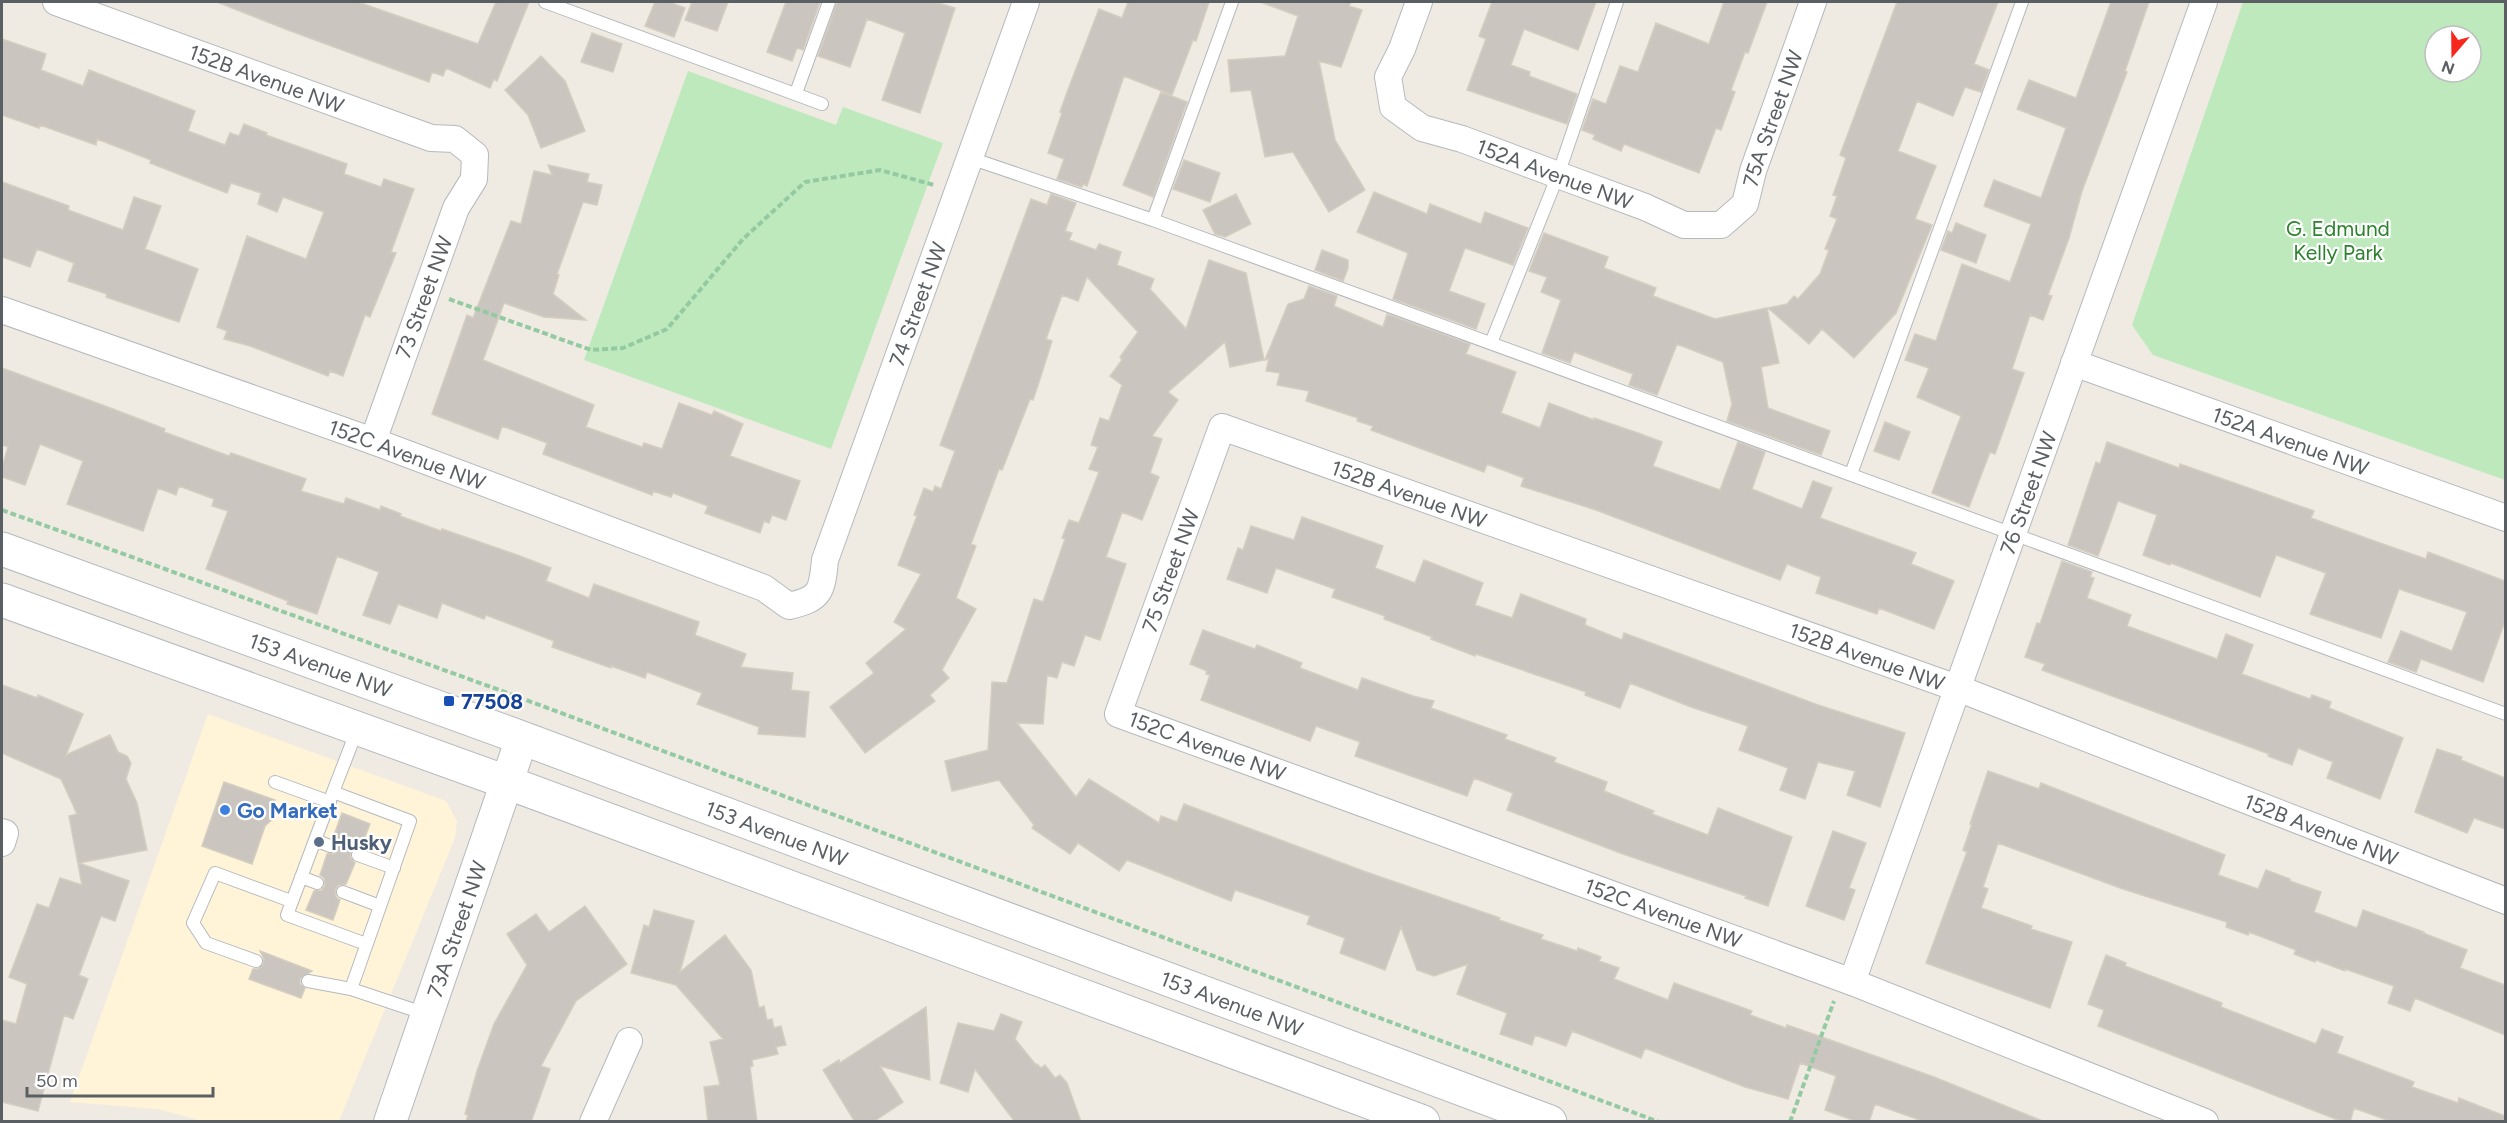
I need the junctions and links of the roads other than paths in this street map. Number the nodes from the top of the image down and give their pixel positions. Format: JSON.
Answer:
{"nodes":[{"id":1,"x":56,"y":2,"type":"edge"},
{"id":2,"x":545,"y":2,"type":"edge"},
{"id":3,"x":829,"y":2,"type":"edge"},
{"id":4,"x":1026,"y":2,"type":"edge"},
{"id":5,"x":1232,"y":2,"type":"edge"},
{"id":6,"x":1419,"y":2,"type":"edge"},
{"id":7,"x":1617,"y":2,"type":"edge"},
{"id":8,"x":1813,"y":2,"type":"edge"},
{"id":9,"x":2022,"y":2,"type":"edge"},
{"id":10,"x":2204,"y":2,"type":"edge"},
{"id":11,"x":796,"y":93,"type":"junction"},
{"id":12,"x":822,"y":104,"type":"dead end"},
{"id":13,"x":475,"y":154,"type":"joint"},
{"id":14,"x":970,"y":158,"type":"junction"},
{"id":15,"x":1558,"y":175,"type":"junction"},
{"id":16,"x":1154,"y":220,"type":"junction"},
{"id":17,"x":1721,"y":225,"type":"joint"},
{"id":18,"x":2,"y":310,"type":"edge"},
{"id":19,"x":1491,"y":343,"type":"junction"},
{"id":20,"x":2074,"y":363,"type":"junction"},
{"id":21,"x":1222,"y":427,"type":"joint"},
{"id":22,"x":373,"y":441,"type":"junction"},
{"id":23,"x":1851,"y":474,"type":"junction"},
{"id":24,"x":2505,"y":518,"type":"edge"},
{"id":25,"x":2013,"y":533,"type":"junction"},
{"id":26,"x":2,"y":549,"type":"edge"},
{"id":27,"x":2,"y":600,"type":"edge"},
{"id":28,"x":809,"y":602,"type":"joint"},
{"id":29,"x":1958,"y":688,"type":"junction"},
{"id":30,"x":1118,"y":714,"type":"joint"},
{"id":31,"x":2505,"y":714,"type":"edge"},
{"id":32,"x":357,"y":729,"type":"junction"},
{"id":33,"x":522,"y":738,"type":"junction"},
{"id":34,"x":275,"y":782,"type":"dead end"},
{"id":35,"x":506,"y":782,"type":"junction"},
{"id":36,"x":332,"y":797,"type":"junction"},
{"id":37,"x":315,"y":840,"type":"junction"},
{"id":38,"x":330,"y":846,"type":"dead end"},
{"id":39,"x":358,"y":855,"type":"dead end"},
{"id":40,"x":394,"y":868,"type":"junction"},
{"id":41,"x":301,"y":877,"type":"junction"},
{"id":42,"x":317,"y":883,"type":"dead end"},
{"id":43,"x":343,"y":892,"type":"dead end"},
{"id":44,"x":291,"y":901,"type":"junction"},
{"id":45,"x":2505,"y":901,"type":"edge"},
{"id":46,"x":380,"y":906,"type":"junction"},
{"id":47,"x":366,"y":945,"type":"junction"},
{"id":48,"x":256,"y":961,"type":"dead end"},
{"id":49,"x":1847,"y":980,"type":"junction"},
{"id":50,"x":308,"y":981,"type":"dead end"},
{"id":51,"x":351,"y":989,"type":"junction"},
{"id":52,"x":427,"y":1015,"type":"junction"},
{"id":53,"x":629,"y":1041,"type":"dead end"},
{"id":54,"x":390,"y":1122,"type":"edge"},
{"id":55,"x":593,"y":1122,"type":"edge"},
{"id":56,"x":1423,"y":1122,"type":"edge"},
{"id":57,"x":1550,"y":1122,"type":"edge"},
{"id":58,"x":2205,"y":1122,"type":"edge"}],
"edges":[{"from":1,"to":13,"type":"street","name":"152B Avenue NW"},
{"from":2,"to":11,"type":"lane"},
{"from":3,"to":11,"type":"lane"},
{"from":4,"to":14,"type":"street","name":"74 Street NW"},
{"from":5,"to":16,"type":"lane"},
{"from":6,"to":15,"type":"street","name":"152A Avenue NW"},
{"from":7,"to":15,"type":"lane"},
{"from":8,"to":17,"type":"street","name":"75A Street NW"},
{"from":9,"to":23,"type":"lane"},
{"from":10,"to":20,"type":"street","name":"76 Street NW"},
{"from":11,"to":12,"type":"lane"},
{"from":13,"to":22,"type":"street","name":"73 Street NW"},
{"from":14,"to":16,"type":"lane"},
{"from":14,"to":28,"type":"street","name":"74 Street NW"},
{"from":15,"to":17,"type":"street","name":"152A Avenue NW"},
{"from":15,"to":19,"type":"lane"},
{"from":16,"to":19,"type":"lane"},
{"from":18,"to":22,"type":"street","name":"152C Avenue NW"},
{"from":19,"to":23,"type":"lane"},
{"from":20,"to":24,"type":"street","name":"152A Avenue NW"},
{"from":20,"to":25,"type":"street","name":"76 Street NW"},
{"from":21,"to":29,"type":"street","name":"152B Avenue NW"},
{"from":21,"to":30,"type":"street","name":"75 Street NW"},
{"from":22,"to":28,"type":"street","name":"152C Avenue NW"},
{"from":23,"to":25,"type":"lane"},
{"from":25,"to":29,"type":"street","name":"76 Street NW"},
{"from":25,"to":31,"type":"lane"},
{"from":26,"to":33,"type":"main road","name":"153 Avenue NW"},
{"from":27,"to":32,"type":"main road"},
{"from":29,"to":45,"type":"street","name":"152B Avenue NW"},
{"from":29,"to":49,"type":"street","name":"76 Street NW"},
{"from":30,"to":49,"type":"street","name":"152C Avenue NW"},
{"from":32,"to":35,"type":"main road"},
{"from":32,"to":36,"type":"lane"},
{"from":33,"to":35,"type":"street","name":"73A Street NW"},
{"from":33,"to":57,"type":"main road","name":"153 Avenue NW"},
{"from":34,"to":36,"type":"lane"},
{"from":35,"to":52,"type":"street","name":"73A Street NW"},
{"from":35,"to":56,"type":"main road"},
{"from":36,"to":37,"type":"lane"},
{"from":36,"to":40,"type":"lane"},
{"from":37,"to":38,"type":"lane"},
{"from":37,"to":41,"type":"lane"},
{"from":39,"to":40,"type":"lane"},
{"from":40,"to":46,"type":"lane"},
{"from":41,"to":42,"type":"lane"},
{"from":41,"to":44,"type":"lane"},
{"from":43,"to":46,"type":"lane"},
{"from":44,"to":47,"type":"lane"},
{"from":44,"to":48,"type":"lane"},
{"from":46,"to":47,"type":"lane"},
{"from":47,"to":51,"type":"lane"},
{"from":49,"to":58,"type":"street","name":"152C Avenue NW"},
{"from":50,"to":51,"type":"lane"},
{"from":51,"to":52,"type":"lane"},
{"from":52,"to":54,"type":"street","name":"73A Street NW"},
{"from":53,"to":55,"type":"street"}]}
